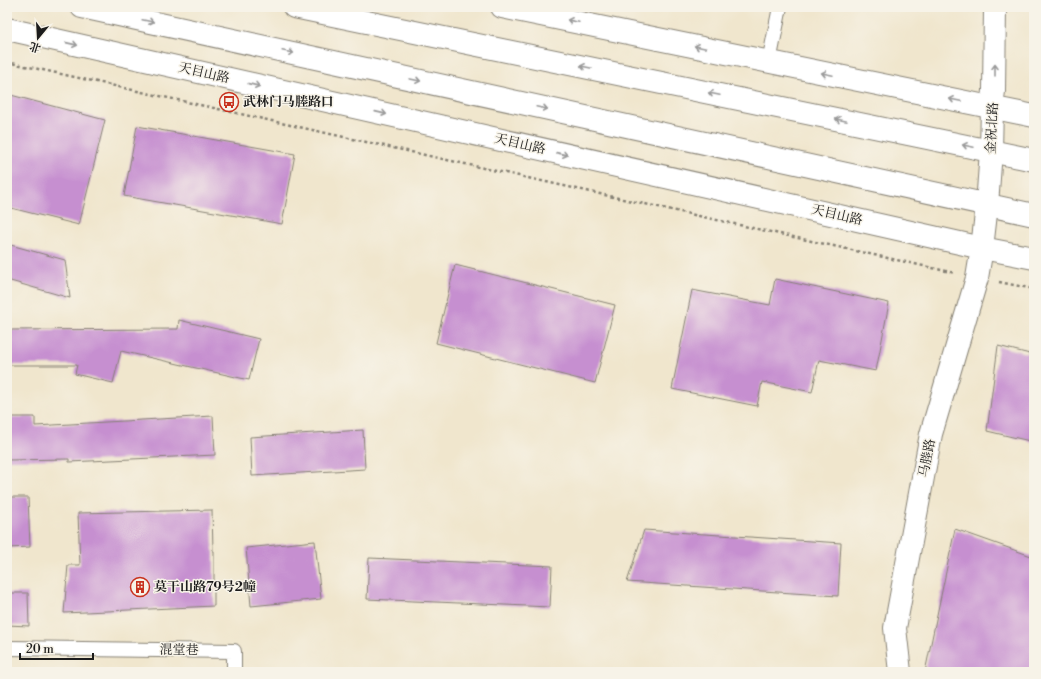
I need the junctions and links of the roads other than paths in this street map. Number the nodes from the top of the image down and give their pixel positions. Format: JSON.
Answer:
{"nodes":[{"id":1,"x":82,"y":7,"type":"edge"},
{"id":2,"x":294,"y":7,"type":"edge"},
{"id":3,"x":504,"y":7,"type":"edge"},
{"id":4,"x":780,"y":7,"type":"edge"},
{"id":5,"x":995,"y":7,"type":"edge"},
{"id":6,"x":7,"y":29,"type":"edge"},
{"id":7,"x":769,"y":62,"type":"junction"},
{"id":8,"x":992,"y":107,"type":"junction"},
{"id":9,"x":1034,"y":116,"type":"edge"},
{"id":10,"x":991,"y":151,"type":"junction"},
{"id":11,"x":1034,"y":160,"type":"edge"},
{"id":12,"x":987,"y":206,"type":"junction"},
{"id":13,"x":1034,"y":215,"type":"edge"},
{"id":14,"x":982,"y":248,"type":"junction"},
{"id":15,"x":1034,"y":258,"type":"edge"},
{"id":16,"x":7,"y":648,"type":"edge"},
{"id":17,"x":234,"y":672,"type":"edge"},
{"id":18,"x":900,"y":672,"type":"edge"}],
"edges":[{"from":1,"to":12,"type":"main road","one_way":true},
{"from":10,"to":2,"type":"main road","one_way":true},
{"from":7,"to":3,"type":"main road","one_way":true},
{"from":4,"to":7,"type":"lane"},
{"from":8,"to":5,"type":"main road","name":"金祝北路","one_way":true},
{"from":6,"to":14,"type":"main road","name":"天目山路","one_way":true},
{"from":8,"to":7,"type":"main road","one_way":true},
{"from":8,"to":9,"type":"main road"},
{"from":8,"to":10,"type":"main road","name":"金祝北路"},
{"from":10,"to":11,"type":"main road"},
{"from":10,"to":12,"type":"main road","name":"金祝北路"},
{"from":12,"to":13,"type":"main road"},
{"from":12,"to":14,"type":"main road","name":"金祝北路"},
{"from":14,"to":15,"type":"main road","name":"天目山路"},
{"from":14,"to":18,"type":"main road","name":"马塍路"},
{"from":16,"to":17,"type":"lane","name":"混堂巷"}]}
